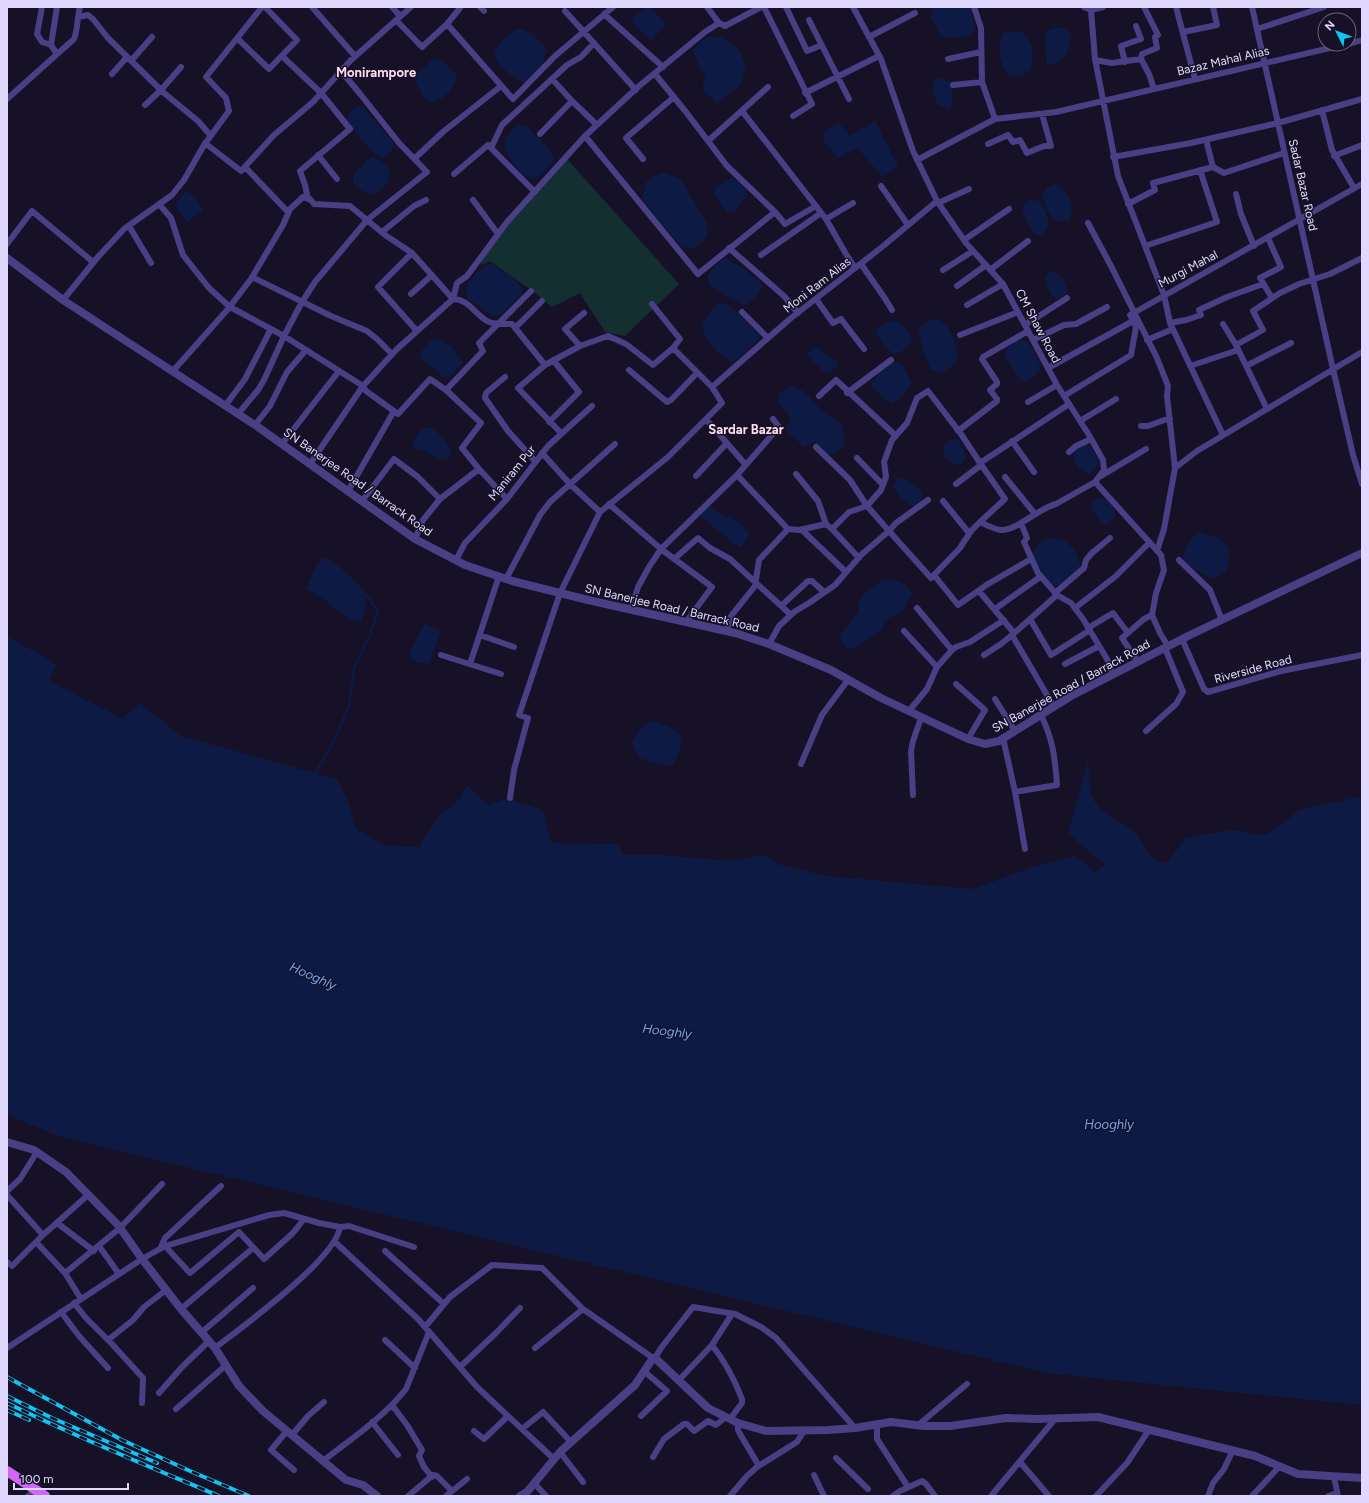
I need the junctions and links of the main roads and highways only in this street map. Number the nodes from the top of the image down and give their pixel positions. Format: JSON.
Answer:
{"nodes":[{"id":1,"x":7,"y":1471,"type":"edge"},
{"id":2,"x":32,"y":1493,"type":"edge"},
{"id":3,"x":45,"y":1496,"type":"edge"}],
"edges":[{"from":1,"to":2,"type":"main road"},
{"from":2,"to":3,"type":"main road"}]}
